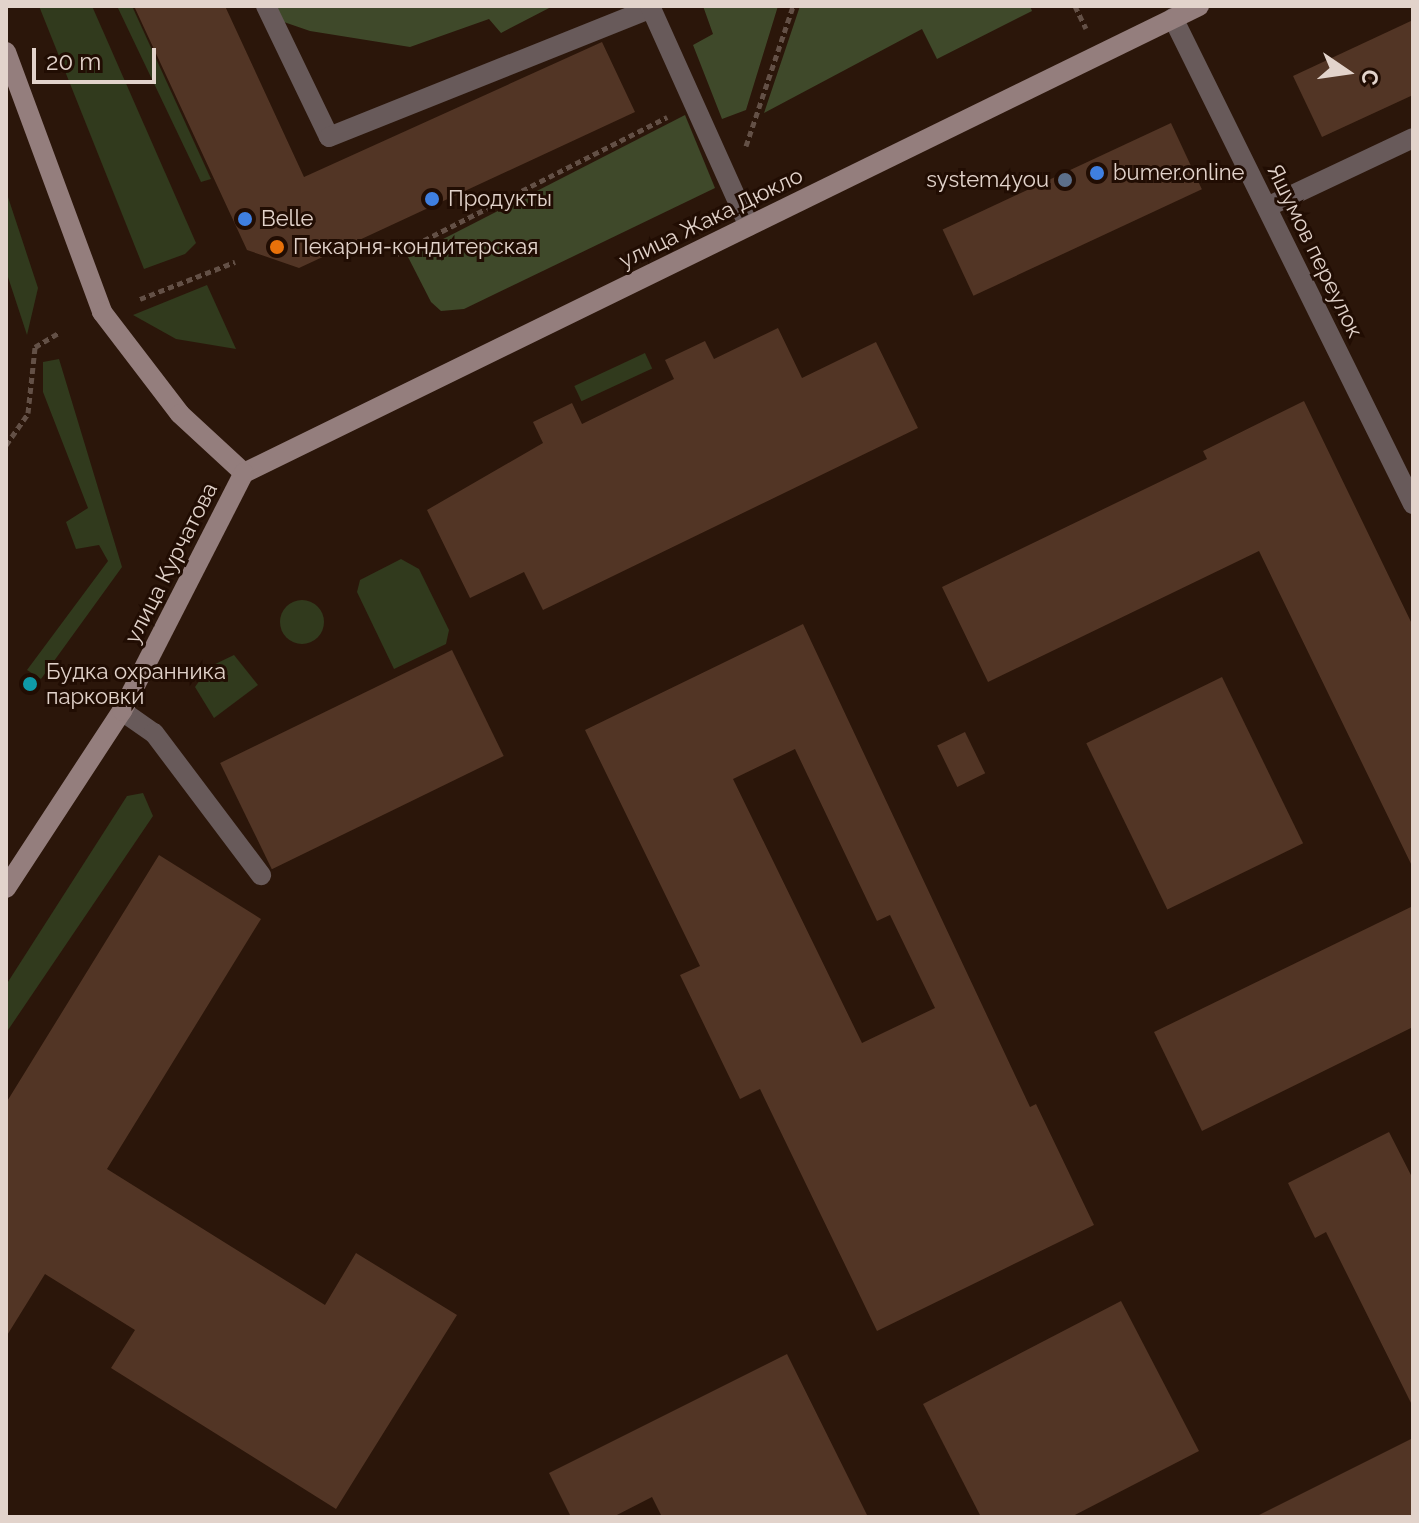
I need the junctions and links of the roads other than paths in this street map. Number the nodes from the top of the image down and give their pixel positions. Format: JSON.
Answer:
{"nodes":[{"id":1,"x":266,"y":6,"type":"edge"},
{"id":2,"x":1199,"y":6,"type":"edge"},
{"id":3,"x":650,"y":7,"type":"edge"},
{"id":4,"x":1173,"y":18,"type":"junction"},
{"id":5,"x":6,"y":52,"type":"edge"},
{"id":6,"x":1413,"y":138,"type":"edge"},
{"id":7,"x":1267,"y":207,"type":"junction"},
{"id":8,"x":749,"y":226,"type":"junction"},
{"id":9,"x":244,"y":473,"type":"junction"},
{"id":10,"x":1413,"y":504,"type":"edge"},
{"id":11,"x":122,"y":711,"type":"junction"},
{"id":12,"x":261,"y":875,"type":"dead end"},
{"id":13,"x":6,"y":888,"type":"edge"}],
"edges":[{"from":1,"to":3,"type":"street"},
{"from":2,"to":4,"type":"street","name":"улица Жака Дюкло"},
{"from":3,"to":8,"type":"street"},
{"from":4,"to":7,"type":"street","name":"Яшумов переулок"},
{"from":4,"to":8,"type":"street","name":"улица Жака Дюкло"},
{"from":5,"to":9,"type":"street","name":"улица Курчатова"},
{"from":6,"to":7,"type":"street"},
{"from":7,"to":10,"type":"street","name":"Яшумов переулок"},
{"from":8,"to":9,"type":"street","name":"улица Жака Дюкло"},
{"from":9,"to":11,"type":"street","name":"улица Курчатова"},
{"from":11,"to":12,"type":"street"},
{"from":11,"to":13,"type":"street","name":"улица Курчатова"}]}
